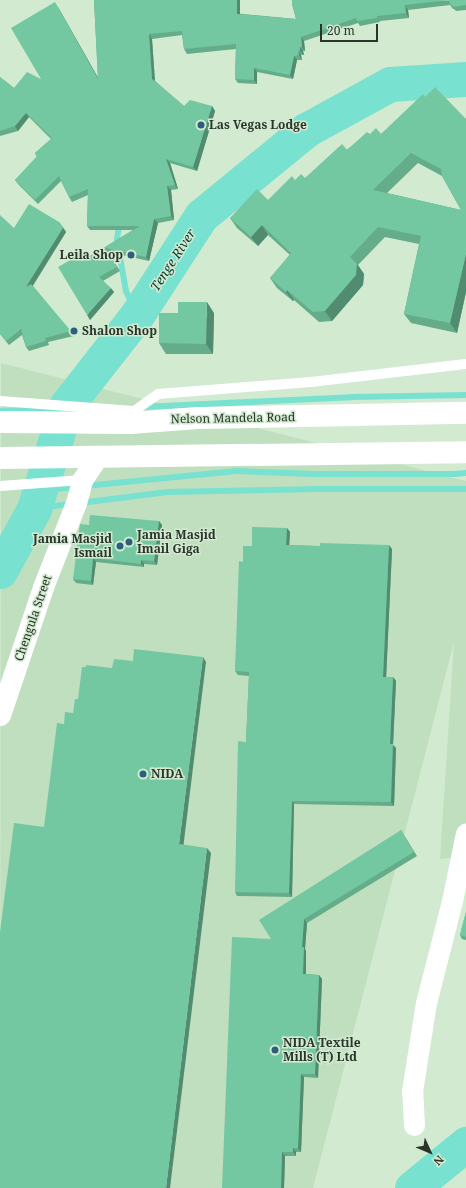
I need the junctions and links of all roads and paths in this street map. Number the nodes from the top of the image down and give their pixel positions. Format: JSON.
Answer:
{"nodes":[{"id":1,"x":466,"y":364,"type":"edge"},
{"id":2,"x":0,"y":401,"type":"edge"},
{"id":3,"x":466,"y":413,"type":"edge"},
{"id":4,"x":132,"y":417,"type":"junction"},
{"id":5,"x":0,"y":422,"type":"edge"},
{"id":6,"x":466,"y":452,"type":"edge"},
{"id":7,"x":98,"y":456,"type":"junction"},
{"id":8,"x":1,"y":458,"type":"edge"},
{"id":9,"x":82,"y":480,"type":"junction"},
{"id":10,"x":0,"y":486,"type":"edge"},
{"id":11,"x":0,"y":715,"type":"edge"},
{"id":12,"x":466,"y":833,"type":"edge"},
{"id":13,"x":414,"y":1125,"type":"dead end"}],
"edges":[{"from":1,"to":4,"type":"lane"},
{"from":2,"to":4,"type":"lane"},
{"from":3,"to":4,"type":"main road","name":"Nelson Mandela Road"},
{"from":4,"to":5,"type":"main road","name":"Nelson Mandela Road"},
{"from":6,"to":7,"type":"main road"},
{"from":7,"to":8,"type":"main road"},
{"from":7,"to":9,"type":"street","name":"Chengula Street"},
{"from":9,"to":10,"type":"lane"},
{"from":9,"to":11,"type":"street","name":"Chengula Street"},
{"from":12,"to":13,"type":"street"}]}
